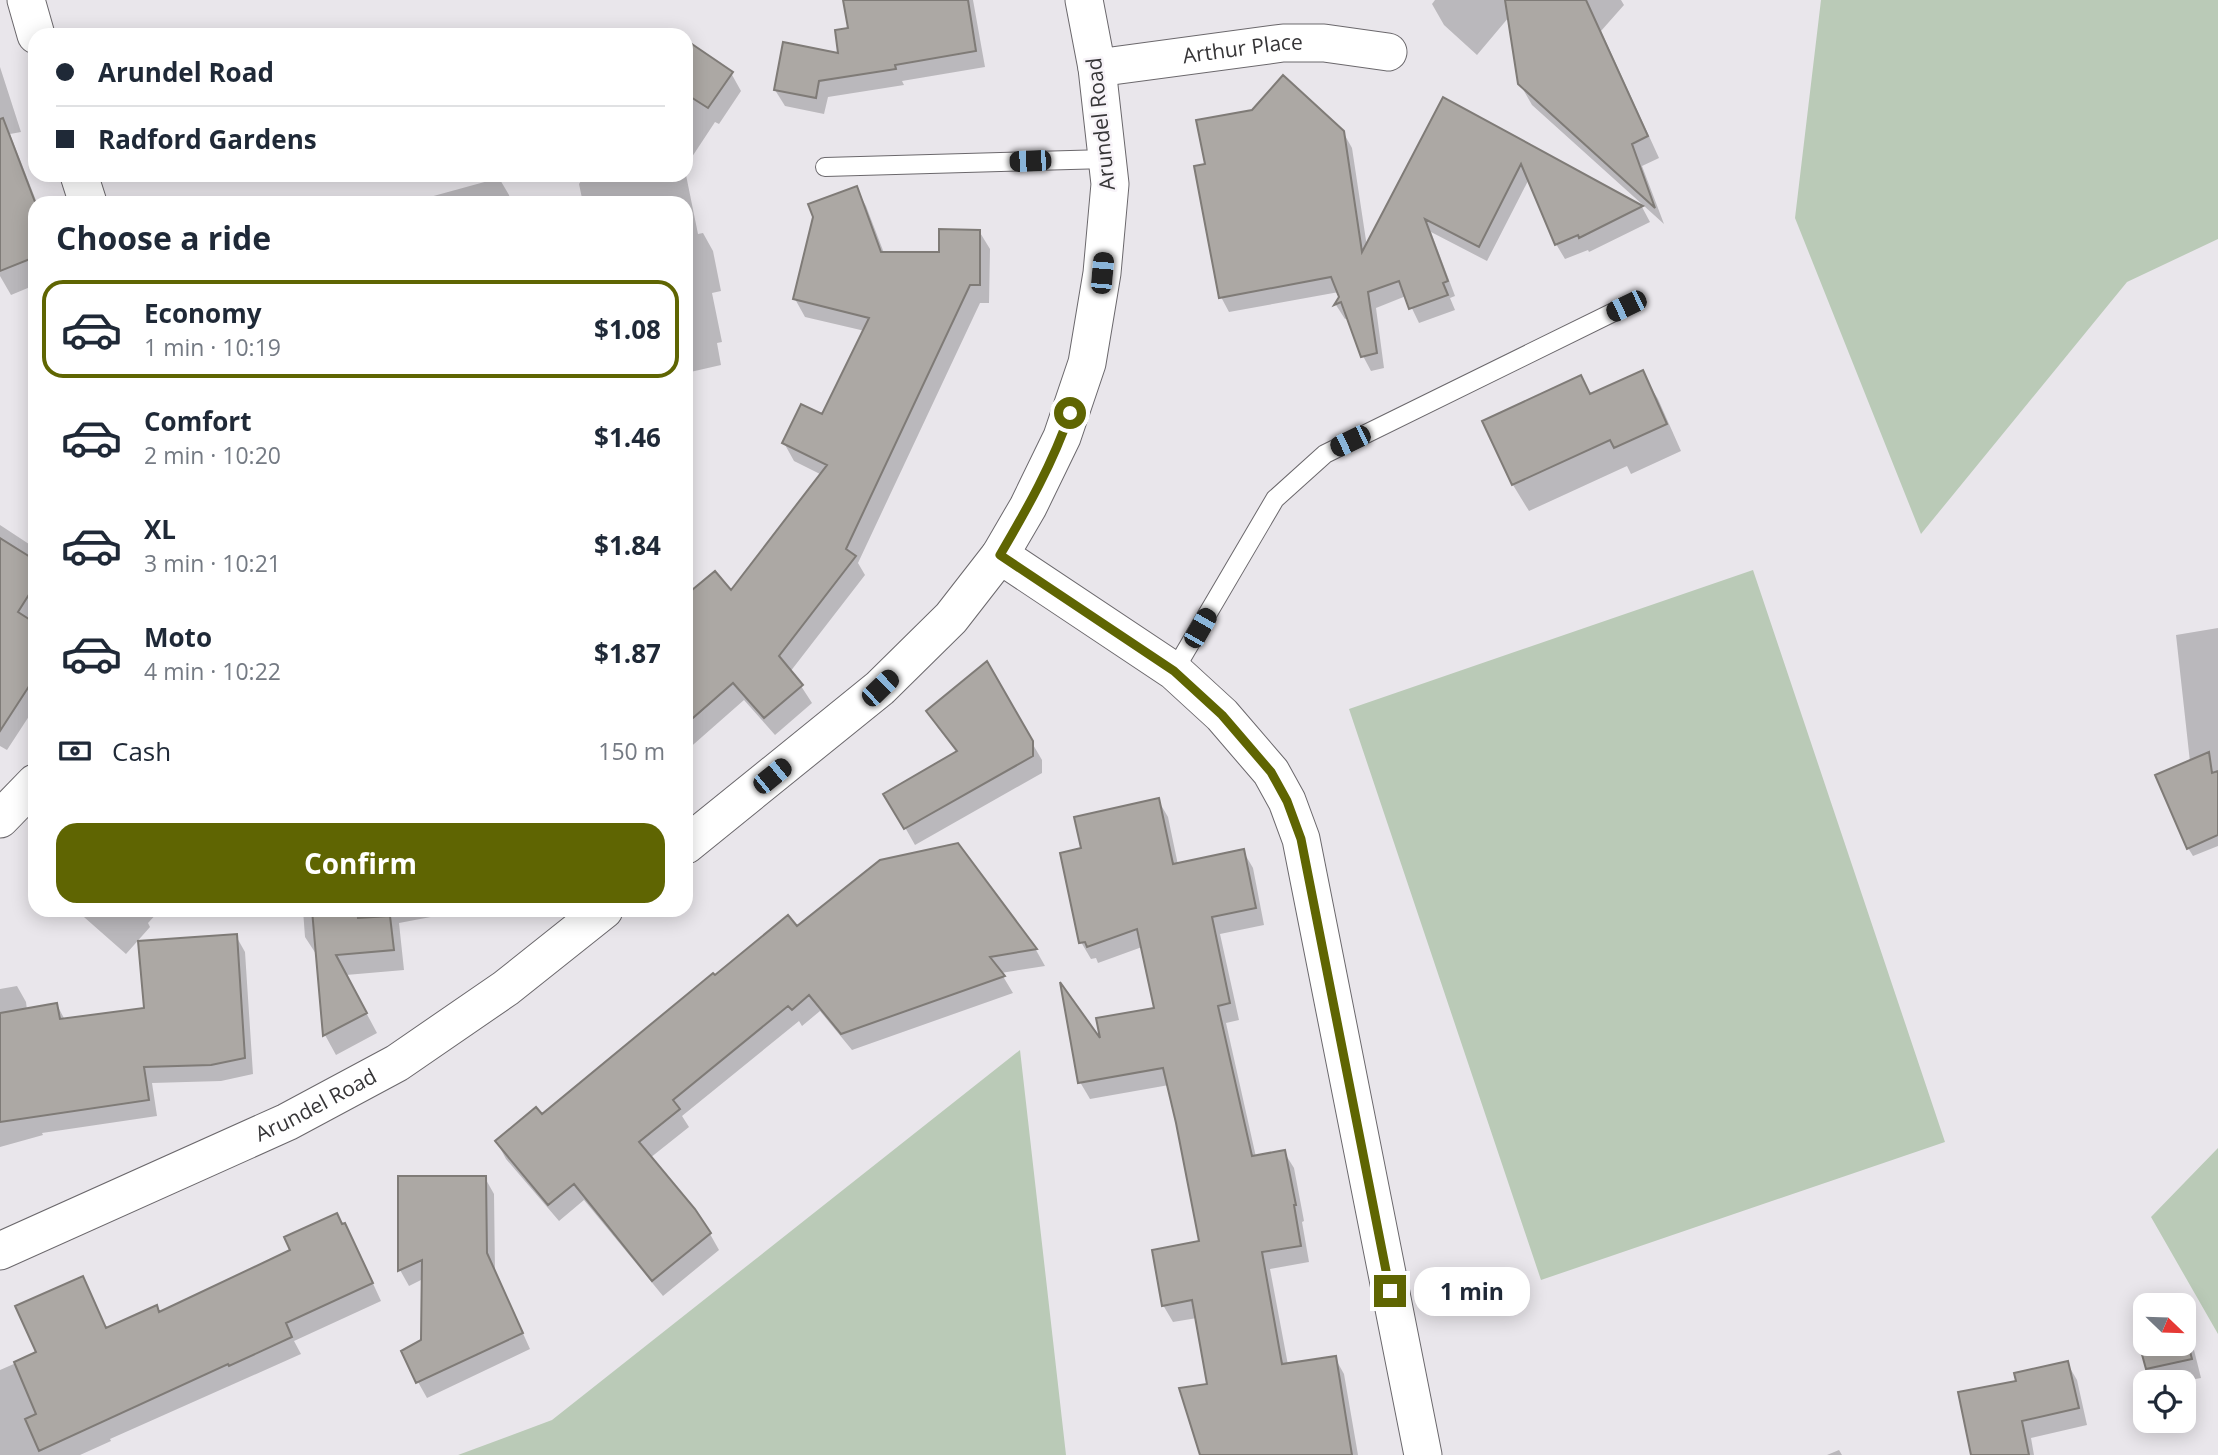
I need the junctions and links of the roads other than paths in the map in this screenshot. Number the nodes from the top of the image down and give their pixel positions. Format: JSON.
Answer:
{"nodes":[{"id":1,"x":26,"y":0,"type":"edge"},
{"id":2,"x":1084,"y":0,"type":"edge"},
{"id":3,"x":34,"y":28,"type":"edge"},
{"id":4,"x":1388,"y":52,"type":"dead end"},
{"id":5,"x":1097,"y":68,"type":"junction"},
{"id":6,"x":1107,"y":159,"type":"junction"},
{"id":7,"x":825,"y":167,"type":"dead end"},
{"id":8,"x":1626,"y":306,"type":"dead end"},
{"id":9,"x":1000,"y":555,"type":"junction"},
{"id":10,"x":1174,"y":671,"type":"junction"},
{"id":11,"x":28,"y":790,"type":"edge"},
{"id":12,"x":0,"y":819,"type":"edge"},
{"id":13,"x":693,"y":839,"type":"edge"},
{"id":14,"x":595,"y":917,"type":"edge"},
{"id":15,"x":0,"y":1251,"type":"edge"},
{"id":16,"x":1423,"y":1455,"type":"edge"}],
"edges":[{"from":1,"to":3,"type":"street"},
{"from":2,"to":5,"type":"street","name":"Arundel Road"},
{"from":4,"to":5,"type":"street","name":"Arthur Place"},
{"from":5,"to":6,"type":"street","name":"Arundel Road"},
{"from":6,"to":7,"type":"lane"},
{"from":6,"to":9,"type":"street","name":"Arundel Road"},
{"from":8,"to":10,"type":"lane"},
{"from":9,"to":10,"type":"street"},
{"from":9,"to":13,"type":"street","name":"Arundel Road"},
{"from":10,"to":16,"type":"street"},
{"from":11,"to":12,"type":"street"},
{"from":14,"to":15,"type":"street","name":"Arundel Road"}]}
